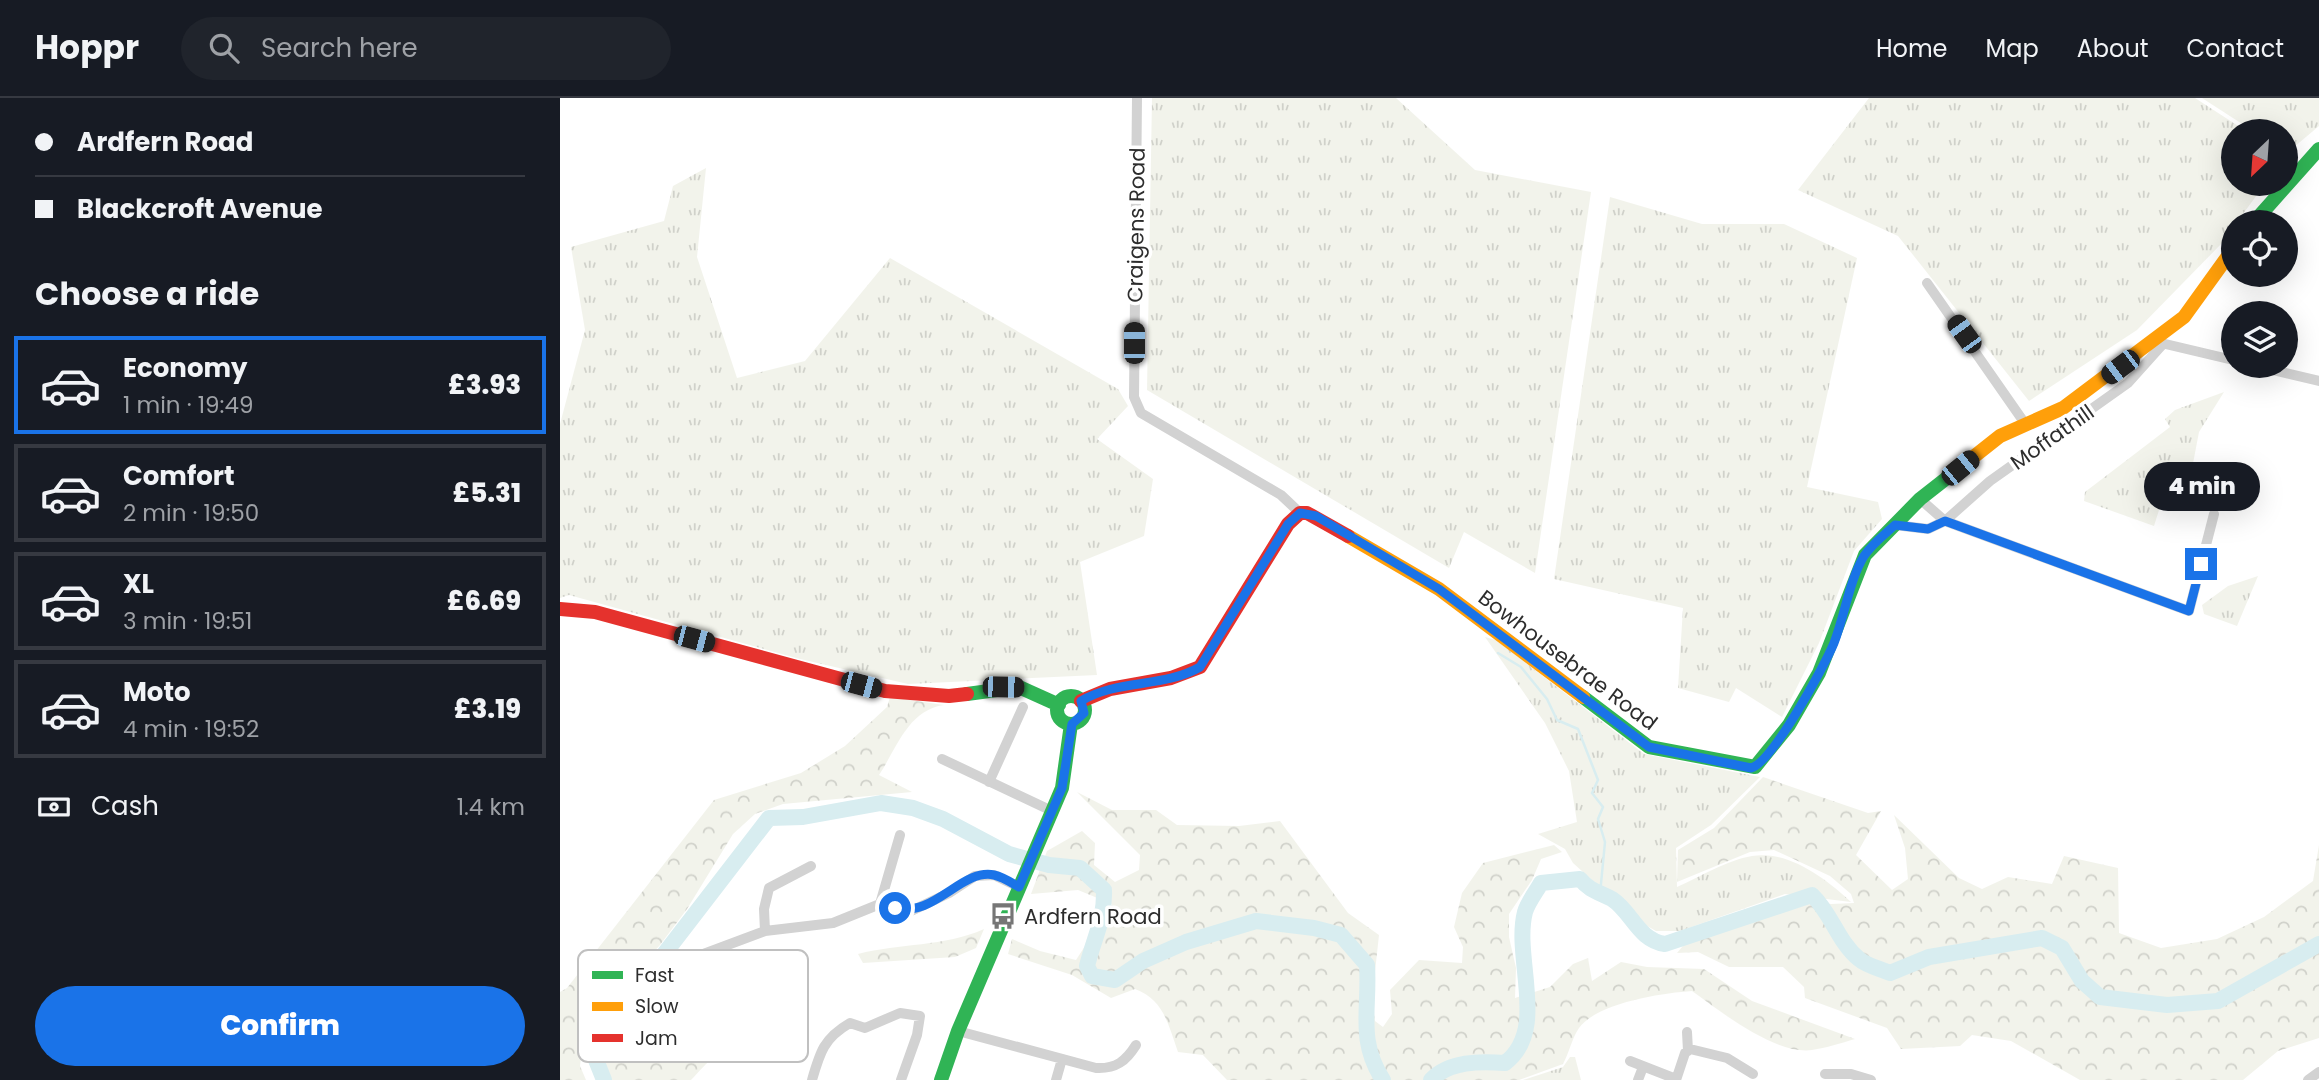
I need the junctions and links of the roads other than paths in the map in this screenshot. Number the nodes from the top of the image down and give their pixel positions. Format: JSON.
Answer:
{"nodes":[{"id":1,"x":1137,"y":98,"type":"edge"},
{"id":2,"x":2319,"y":149,"type":"edge"},
{"id":3,"x":2266,"y":210,"type":"edge"},
{"id":4,"x":2221,"y":265,"type":"edge"},
{"id":5,"x":1927,"y":283,"type":"dead end"},
{"id":6,"x":2159,"y":342,"type":"junction"},
{"id":7,"x":2221,"y":357,"type":"edge"},
{"id":8,"x":2298,"y":376,"type":"edge"},
{"id":9,"x":2319,"y":381,"type":"edge"},
{"id":10,"x":2026,"y":425,"type":"junction"},
{"id":11,"x":1920,"y":499,"type":"junction"},
{"id":12,"x":1300,"y":513,"type":"junction"},
{"id":13,"x":2214,"y":514,"type":"dead end"},
{"id":14,"x":1945,"y":521,"type":"junction"},
{"id":15,"x":1895,"y":525,"type":"junction"},
{"id":16,"x":560,"y":608,"type":"edge"},
{"id":17,"x":1081,"y":701,"type":"junction"},
{"id":18,"x":1059,"y":705,"type":"junction"},
{"id":19,"x":1023,"y":707,"type":"dead end"},
{"id":20,"x":1072,"y":724,"type":"junction"},
{"id":21,"x":1011,"y":733,"type":"junction"},
{"id":22,"x":1023,"y":738,"type":"dead end"},
{"id":23,"x":942,"y":759,"type":"dead end"},
{"id":24,"x":989,"y":782,"type":"junction"},
{"id":25,"x":1052,"y":811,"type":"junction"},
{"id":26,"x":900,"y":835,"type":"dead end"},
{"id":27,"x":811,"y":866,"type":"dead end"},
{"id":28,"x":1022,"y":880,"type":"junction"},
{"id":29,"x":880,"y":904,"type":"junction"},
{"id":30,"x":765,"y":931,"type":"junction"},
{"id":31,"x":714,"y":950,"type":"edge"},
{"id":32,"x":958,"y":1031,"type":"junction"},
{"id":33,"x":1687,"y":1031,"type":"dead end"},
{"id":34,"x":1136,"y":1045,"type":"dead end"},
{"id":35,"x":1688,"y":1051,"type":"junction"},
{"id":36,"x":1062,"y":1059,"type":"junction"},
{"id":37,"x":1630,"y":1061,"type":"dead end"},
{"id":38,"x":1643,"y":1067,"type":"junction"},
{"id":39,"x":2319,"y":1072,"type":"edge"},
{"id":40,"x":1107,"y":1074,"type":"edge"},
{"id":41,"x":1753,"y":1074,"type":"dead end"},
{"id":42,"x":1825,"y":1074,"type":"dead end"},
{"id":43,"x":1676,"y":1079,"type":"edge"},
{"id":44,"x":812,"y":1080,"type":"edge"},
{"id":45,"x":901,"y":1080,"type":"edge"},
{"id":46,"x":940,"y":1080,"type":"edge"},
{"id":47,"x":1056,"y":1080,"type":"edge"},
{"id":48,"x":1638,"y":1080,"type":"edge"},
{"id":49,"x":1871,"y":1080,"type":"edge"},
{"id":50,"x":2308,"y":1080,"type":"edge"}],
"edges":[{"from":1,"to":12,"type":"street","name":"Craigens Road"},
{"from":2,"to":3,"type":"street"},
{"from":4,"to":6,"type":"street","name":"Bowhousebrae Road"},
{"from":5,"to":10,"type":"street"},
{"from":6,"to":7,"type":"street"},
{"from":6,"to":10,"type":"street","name":"Bowhousebrae Road"},
{"from":6,"to":14,"type":"street","name":"Moffathill"},
{"from":8,"to":9,"type":"street"},
{"from":10,"to":11,"type":"street","name":"Bowhousebrae Road"},
{"from":11,"to":14,"type":"street"},
{"from":11,"to":15,"type":"street","name":"Bowhousebrae Road"},
{"from":12,"to":15,"type":"street","name":"Bowhousebrae Road"},
{"from":12,"to":17,"type":"street"},
{"from":13,"to":14,"type":"street"},
{"from":14,"to":15,"type":"street"},
{"from":16,"to":18,"type":"street"},
{"from":17,"to":18,"type":"street"},
{"from":17,"to":20,"type":"street"},
{"from":18,"to":20,"type":"street"},
{"from":19,"to":21,"type":"street"},
{"from":20,"to":25,"type":"street"},
{"from":21,"to":22,"type":"street"},
{"from":21,"to":24,"type":"street"},
{"from":23,"to":24,"type":"street"},
{"from":24,"to":25,"type":"street"},
{"from":25,"to":28,"type":"street"},
{"from":26,"to":29,"type":"street"},
{"from":27,"to":30,"type":"street"},
{"from":28,"to":29,"type":"street"},
{"from":28,"to":32,"type":"street"},
{"from":29,"to":30,"type":"street"},
{"from":30,"to":31,"type":"street"},
{"from":32,"to":36,"type":"street"},
{"from":32,"to":46,"type":"street"},
{"from":33,"to":35,"type":"street"},
{"from":34,"to":40,"type":"street"},
{"from":35,"to":41,"type":"street"},
{"from":35,"to":43,"type":"street"},
{"from":36,"to":40,"type":"street"},
{"from":36,"to":47,"type":"street"},
{"from":37,"to":38,"type":"street"},
{"from":38,"to":43,"type":"street"},
{"from":38,"to":48,"type":"street"},
{"from":39,"to":50,"type":"street"},
{"from":42,"to":49,"type":"street"},
{"from":44,"to":45,"type":"street"}]}
